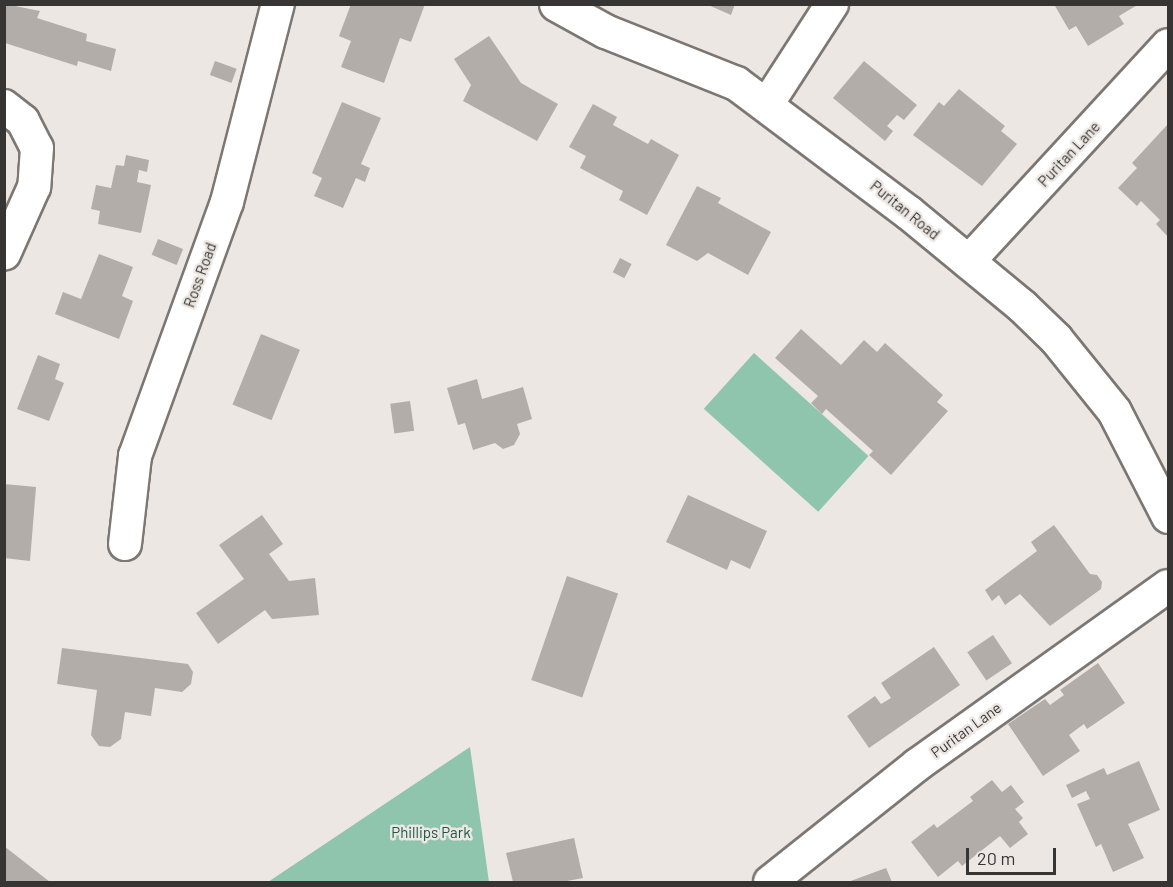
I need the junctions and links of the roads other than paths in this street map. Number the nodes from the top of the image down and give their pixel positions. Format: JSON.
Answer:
{"nodes":[{"id":1,"x":278,"y":4,"type":"edge"},
{"id":2,"x":556,"y":4,"type":"edge"},
{"id":3,"x":832,"y":4,"type":"edge"},
{"id":4,"x":1168,"y":45,"type":"edge"},
{"id":5,"x":768,"y":103,"type":"junction"},
{"id":6,"x":4,"y":106,"type":"edge"},
{"id":7,"x":4,"y":254,"type":"edge"},
{"id":8,"x":968,"y":262,"type":"junction"},
{"id":9,"x":1168,"y":516,"type":"edge"},
{"id":10,"x":125,"y":544,"type":"dead end"},
{"id":11,"x":1168,"y":586,"type":"edge"},
{"id":12,"x":770,"y":882,"type":"edge"}],
"edges":[{"from":1,"to":10,"type":"street","name":"Ross Road"},
{"from":2,"to":5,"type":"street","name":"Puritan Road"},
{"from":3,"to":5,"type":"street"},
{"from":4,"to":8,"type":"street","name":"Puritan Lane"},
{"from":5,"to":8,"type":"street","name":"Puritan Road"},
{"from":6,"to":7,"type":"street"},
{"from":8,"to":9,"type":"street","name":"Puritan Road"},
{"from":11,"to":12,"type":"street","name":"Puritan Lane"}]}
